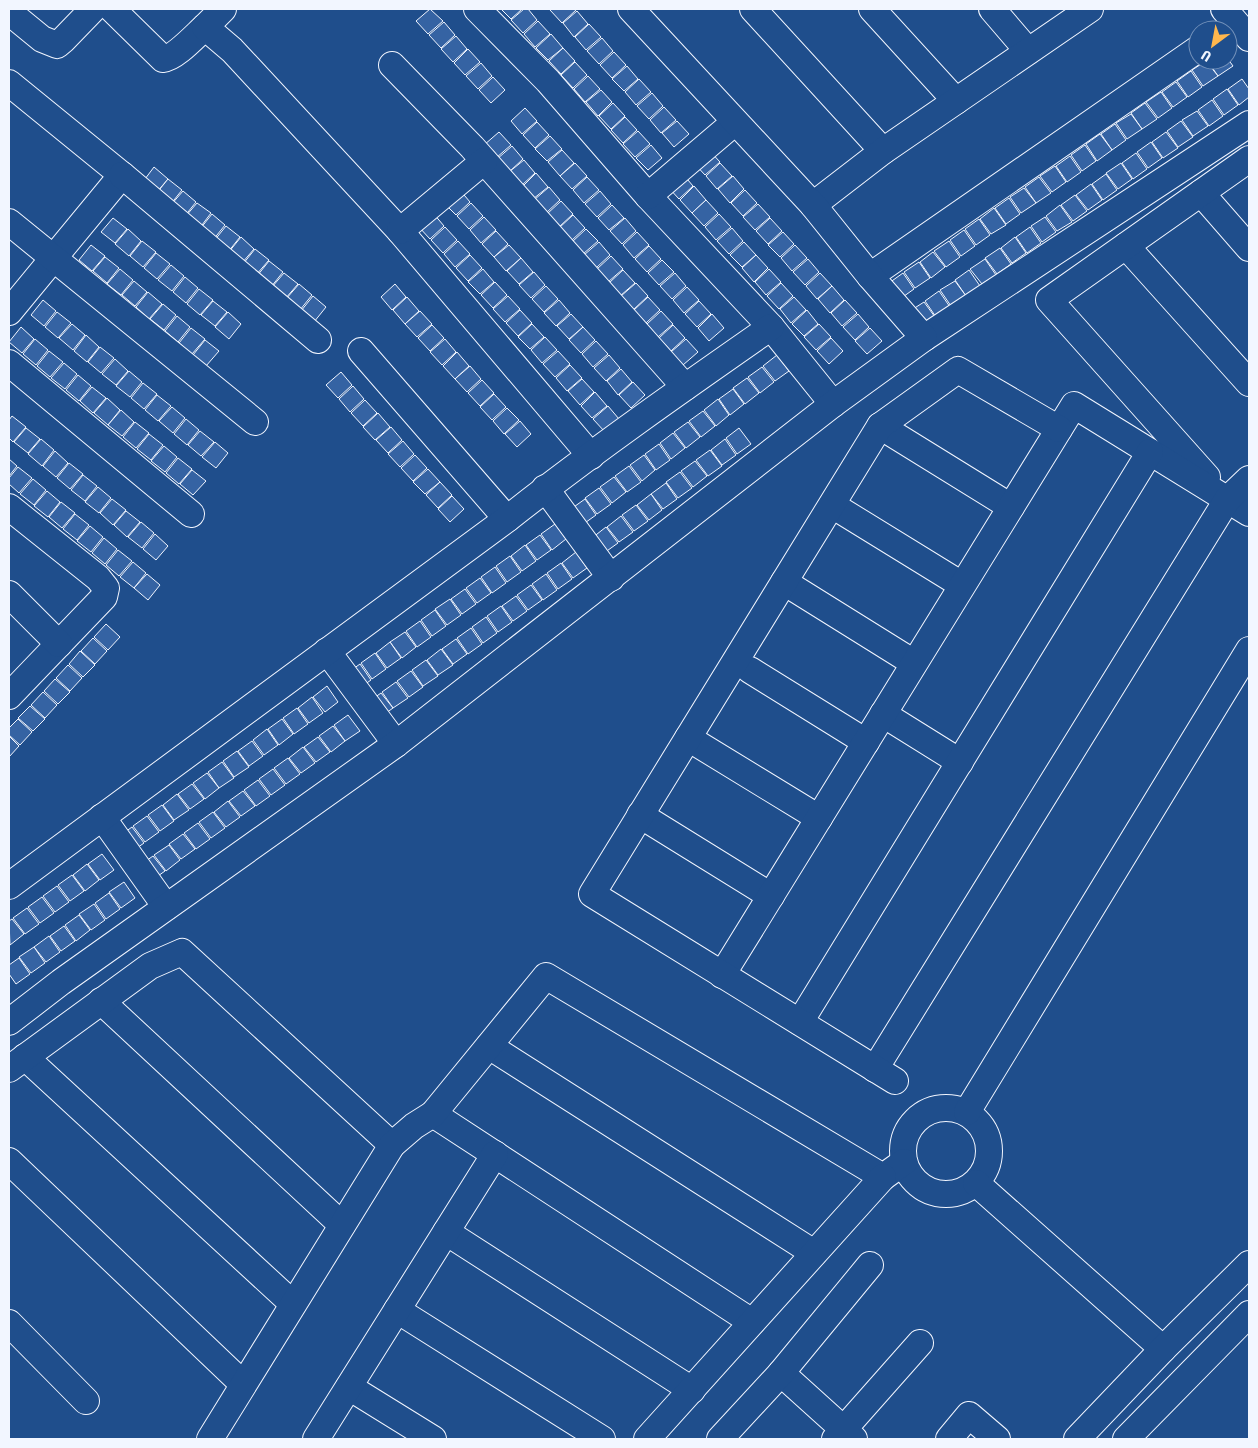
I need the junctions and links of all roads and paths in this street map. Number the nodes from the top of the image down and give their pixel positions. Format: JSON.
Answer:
{"nodes":[{"id":1,"x":93,"y":9,"type":"edge"},
{"id":2,"x":112,"y":9,"type":"edge"},
{"id":3,"x":223,"y":9,"type":"edge"},
{"id":4,"x":477,"y":9,"type":"edge"},
{"id":5,"x":753,"y":9,"type":"edge"},
{"id":6,"x":872,"y":9,"type":"edge"},
{"id":7,"x":992,"y":9,"type":"edge"},
{"id":8,"x":1090,"y":9,"type":"edge"},
{"id":9,"x":637,"y":11,"type":"edge"},
{"id":10,"x":9,"y":12,"type":"edge"},
{"id":11,"x":205,"y":27,"type":"junction"},
{"id":12,"x":1028,"y":52,"type":"junction"},
{"id":13,"x":1188,"y":56,"type":"edge"},
{"id":14,"x":392,"y":65,"type":"dead end"},
{"id":15,"x":9,"y":83,"type":"edge"},
{"id":16,"x":956,"y":101,"type":"junction"},
{"id":17,"x":735,"y":122,"type":"junction"},
{"id":18,"x":1249,"y":124,"type":"edge"},
{"id":19,"x":883,"y":152,"type":"junction"},
{"id":20,"x":1249,"y":159,"type":"edge"},
{"id":21,"x":484,"y":161,"type":"junction"},
{"id":22,"x":122,"y":175,"type":"junction"},
{"id":23,"x":1201,"y":193,"type":"junction"},
{"id":24,"x":648,"y":196,"type":"junction"},
{"id":25,"x":813,"y":205,"type":"junction"},
{"id":26,"x":9,"y":222,"type":"edge"},
{"id":27,"x":400,"y":231,"type":"junction"},
{"id":28,"x":1126,"y":246,"type":"junction"},
{"id":29,"x":1249,"y":248,"type":"edge"},
{"id":30,"x":52,"y":258,"type":"junction"},
{"id":31,"x":870,"y":276,"type":"junction"},
{"id":32,"x":9,"y":312,"type":"edge"},
{"id":33,"x":771,"y":327,"type":"junction"},
{"id":34,"x":924,"y":338,"type":"junction"},
{"id":35,"x":318,"y":340,"type":"dead end"},
{"id":36,"x":362,"y":351,"type":"dead end"},
{"id":37,"x":9,"y":363,"type":"edge"},
{"id":38,"x":1249,"y":383,"type":"edge"},
{"id":39,"x":685,"y":387,"type":"junction"},
{"id":40,"x":833,"y":404,"type":"junction"},
{"id":41,"x":255,"y":422,"type":"dead end"},
{"id":42,"x":880,"y":426,"type":"junction"},
{"id":43,"x":1059,"y":429,"type":"junction"},
{"id":44,"x":1150,"y":452,"type":"junction"},
{"id":45,"x":591,"y":456,"type":"junction"},
{"id":46,"x":1249,"y":479,"type":"edge"},
{"id":47,"x":545,"y":488,"type":"junction"},
{"id":48,"x":1227,"y":500,"type":"junction"},
{"id":49,"x":832,"y":505,"type":"junction"},
{"id":50,"x":9,"y":507,"type":"edge"},
{"id":51,"x":1011,"y":507,"type":"junction"},
{"id":52,"x":1249,"y":513,"type":"edge"},
{"id":53,"x":191,"y":514,"type":"dead end"},
{"id":54,"x":506,"y":519,"type":"junction"},
{"id":55,"x":611,"y":578,"type":"junction"},
{"id":56,"x":784,"y":582,"type":"junction"},
{"id":57,"x":962,"y":586,"type":"junction"},
{"id":58,"x":9,"y":594,"type":"edge"},
{"id":59,"x":59,"y":644,"type":"junction"},
{"id":60,"x":1249,"y":650,"type":"edge"},
{"id":61,"x":327,"y":652,"type":"junction"},
{"id":62,"x":914,"y":663,"type":"junction"},
{"id":63,"x":750,"y":670,"type":"dead end"},
{"id":64,"x":9,"y":696,"type":"edge"},
{"id":65,"x":883,"y":714,"type":"junction"},
{"id":66,"x":688,"y":738,"type":"junction"},
{"id":67,"x":866,"y":742,"type":"junction"},
{"id":68,"x":396,"y":744,"type":"junction"},
{"id":69,"x":960,"y":762,"type":"junction"},
{"id":70,"x":640,"y":815,"type":"junction"},
{"id":71,"x":102,"y":817,"type":"junction"},
{"id":72,"x":819,"y":818,"type":"junction"},
{"id":73,"x":9,"y":886,"type":"edge"},
{"id":74,"x":771,"y":896,"type":"junction"},
{"id":75,"x":166,"y":907,"type":"junction"},
{"id":76,"x":722,"y":975,"type":"junction"},
{"id":77,"x":101,"y":1001,"type":"junction"},
{"id":78,"x":9,"y":1022,"type":"edge"},
{"id":79,"x":800,"y":1022,"type":"junction"},
{"id":80,"x":489,"y":1046,"type":"junction"},
{"id":81,"x":17,"y":1063,"type":"edge"},
{"id":82,"x":967,"y":1112,"type":"junction"},
{"id":83,"x":434,"y":1114,"type":"junction"},
{"id":84,"x":392,"y":1145,"type":"junction"},
{"id":85,"x":494,"y":1154,"type":"junction"},
{"id":86,"x":9,"y":1162,"type":"edge"},
{"id":87,"x":904,"y":1162,"type":"junction"},
{"id":88,"x":883,"y":1177,"type":"junction"},
{"id":89,"x":976,"y":1183,"type":"junction"},
{"id":90,"x":342,"y":1225,"type":"junction"},
{"id":91,"x":446,"y":1232,"type":"junction"},
{"id":92,"x":814,"y":1253,"type":"junction"},
{"id":93,"x":1249,"y":1264,"type":"edge"},
{"id":94,"x":870,"y":1265,"type":"dead end"},
{"id":95,"x":293,"y":1304,"type":"junction"},
{"id":96,"x":397,"y":1310,"type":"junction"},
{"id":97,"x":1249,"y":1314,"type":"edge"},
{"id":98,"x":752,"y":1322,"type":"junction"},
{"id":99,"x":9,"y":1323,"type":"edge"},
{"id":100,"x":920,"y":1343,"type":"dead end"},
{"id":101,"x":1164,"y":1349,"type":"junction"},
{"id":102,"x":781,"y":1373,"type":"junction"},
{"id":103,"x":243,"y":1384,"type":"junction"},
{"id":104,"x":349,"y":1387,"type":"junction"},
{"id":105,"x":692,"y":1390,"type":"junction"},
{"id":106,"x":86,"y":1401,"type":"dead end"},
{"id":107,"x":844,"y":1436,"type":"edge"},
{"id":108,"x":210,"y":1439,"type":"edge"},
{"id":109,"x":316,"y":1439,"type":"edge"},
{"id":110,"x":433,"y":1439,"type":"edge"},
{"id":111,"x":602,"y":1439,"type":"edge"},
{"id":112,"x":647,"y":1439,"type":"edge"},
{"id":113,"x":720,"y":1439,"type":"edge"},
{"id":114,"x":950,"y":1439,"type":"edge"},
{"id":115,"x":997,"y":1439,"type":"edge"},
{"id":116,"x":1077,"y":1439,"type":"edge"},
{"id":117,"x":1126,"y":1439,"type":"edge"}],
"edges":[{"from":1,"to":10,"type":"street"},
{"from":2,"to":11,"type":"street"},
{"from":3,"to":11,"type":"street"},
{"from":4,"to":24,"type":"street"},
{"from":5,"to":19,"type":"street"},
{"from":6,"to":16,"type":"street"},
{"from":7,"to":12,"type":"street"},
{"from":8,"to":12,"type":"street"},
{"from":9,"to":17,"type":"street"},
{"from":11,"to":27,"type":"street"},
{"from":12,"to":16,"type":"street"},
{"from":13,"to":31,"type":"street"},
{"from":14,"to":21,"type":"street"},
{"from":15,"to":22,"type":"street"},
{"from":16,"to":19,"type":"street"},
{"from":17,"to":24,"type":"street"},
{"from":17,"to":25,"type":"street"},
{"from":18,"to":34,"type":"street"},
{"from":19,"to":25,"type":"street"},
{"from":20,"to":23,"type":"street"},
{"from":21,"to":27,"type":"street"},
{"from":21,"to":39,"type":"street"},
{"from":22,"to":30,"type":"street"},
{"from":22,"to":35,"type":"street"},
{"from":23,"to":28,"type":"street"},
{"from":23,"to":29,"type":"street"},
{"from":24,"to":33,"type":"street"},
{"from":25,"to":31,"type":"street"},
{"from":26,"to":30,"type":"street"},
{"from":27,"to":45,"type":"street"},
{"from":28,"to":38,"type":"street"},
{"from":28,"to":48,"type":"street"},
{"from":30,"to":32,"type":"street"},
{"from":30,"to":41,"type":"street"},
{"from":31,"to":34,"type":"street"},
{"from":33,"to":39,"type":"street"},
{"from":33,"to":40,"type":"street"},
{"from":34,"to":40,"type":"street"},
{"from":36,"to":54,"type":"street"},
{"from":37,"to":53,"type":"street"},
{"from":39,"to":45,"type":"street"},
{"from":40,"to":55,"type":"street"},
{"from":42,"to":43,"type":"street"},
{"from":42,"to":49,"type":"street"},
{"from":42,"to":51,"type":"street"},
{"from":43,"to":44,"type":"street"},
{"from":43,"to":51,"type":"street"},
{"from":44,"to":48,"type":"street"},
{"from":44,"to":69,"type":"street"},
{"from":45,"to":47,"type":"street"},
{"from":46,"to":48,"type":"street"},
{"from":47,"to":54,"type":"street"},
{"from":47,"to":55,"type":"street"},
{"from":48,"to":52,"type":"street"},
{"from":48,"to":79,"type":"street"},
{"from":49,"to":56,"type":"street"},
{"from":49,"to":57,"type":"street"},
{"from":50,"to":59,"type":"street"},
{"from":51,"to":57,"type":"street"},
{"from":54,"to":61,"type":"street"},
{"from":55,"to":68,"type":"street"},
{"from":56,"to":62,"type":"street"},
{"from":56,"to":66,"type":"street"},
{"from":57,"to":62,"type":"street"},
{"from":58,"to":59,"type":"street"},
{"from":59,"to":64,"type":"street"},
{"from":60,"to":82,"type":"street"},
{"from":61,"to":68,"type":"street"},
{"from":61,"to":71,"type":"street"},
{"from":62,"to":65,"type":"street"},
{"from":63,"to":67,"type":"street"},
{"from":65,"to":67,"type":"street"},
{"from":65,"to":69,"type":"street"},
{"from":66,"to":70,"type":"street"},
{"from":66,"to":72,"type":"street"},
{"from":67,"to":72,"type":"street"},
{"from":68,"to":75,"type":"street"},
{"from":69,"to":79,"type":"street"},
{"from":70,"to":74,"type":"street"},
{"from":70,"to":76,"type":"street"},
{"from":71,"to":73,"type":"street"},
{"from":71,"to":75,"type":"street"},
{"from":72,"to":74,"type":"street"},
{"from":74,"to":76,"type":"street"},
{"from":75,"to":78,"type":"street"},
{"from":76,"to":79,"type":"street"},
{"from":77,"to":81,"type":"street"},
{"from":77,"to":84,"type":"street"},
{"from":77,"to":90,"type":"street"},
{"from":80,"to":83,"type":"street"},
{"from":80,"to":88,"type":"street"},
{"from":80,"to":92,"type":"street"},
{"from":81,"to":95,"type":"street"},
{"from":82,"to":87,"type":"street"},
{"from":82,"to":89,"type":"street"},
{"from":83,"to":84,"type":"street"},
{"from":83,"to":85,"type":"street"},
{"from":84,"to":90,"type":"street"},
{"from":85,"to":91,"type":"street"},
{"from":85,"to":98,"type":"street"},
{"from":86,"to":103,"type":"street"},
{"from":87,"to":88,"type":"street"},
{"from":87,"to":89,"type":"street"},
{"from":88,"to":92,"type":"street"},
{"from":89,"to":101,"type":"street"},
{"from":90,"to":95,"type":"street"},
{"from":91,"to":96,"type":"street"},
{"from":91,"to":105,"type":"street"},
{"from":92,"to":98,"type":"street"},
{"from":93,"to":101,"type":"street"},
{"from":94,"to":102,"type":"street"},
{"from":95,"to":103,"type":"street"},
{"from":96,"to":104,"type":"street"},
{"from":96,"to":111,"type":"street"},
{"from":97,"to":117,"type":"street"},
{"from":98,"to":105,"type":"street"},
{"from":99,"to":106,"type":"street"},
{"from":100,"to":107,"type":"street"},
{"from":101,"to":116,"type":"street"},
{"from":102,"to":107,"type":"street"},
{"from":102,"to":113,"type":"street"},
{"from":103,"to":108,"type":"street"},
{"from":104,"to":109,"type":"street"},
{"from":104,"to":110,"type":"street"},
{"from":105,"to":112,"type":"street"},
{"from":114,"to":115,"type":"street"}]}
